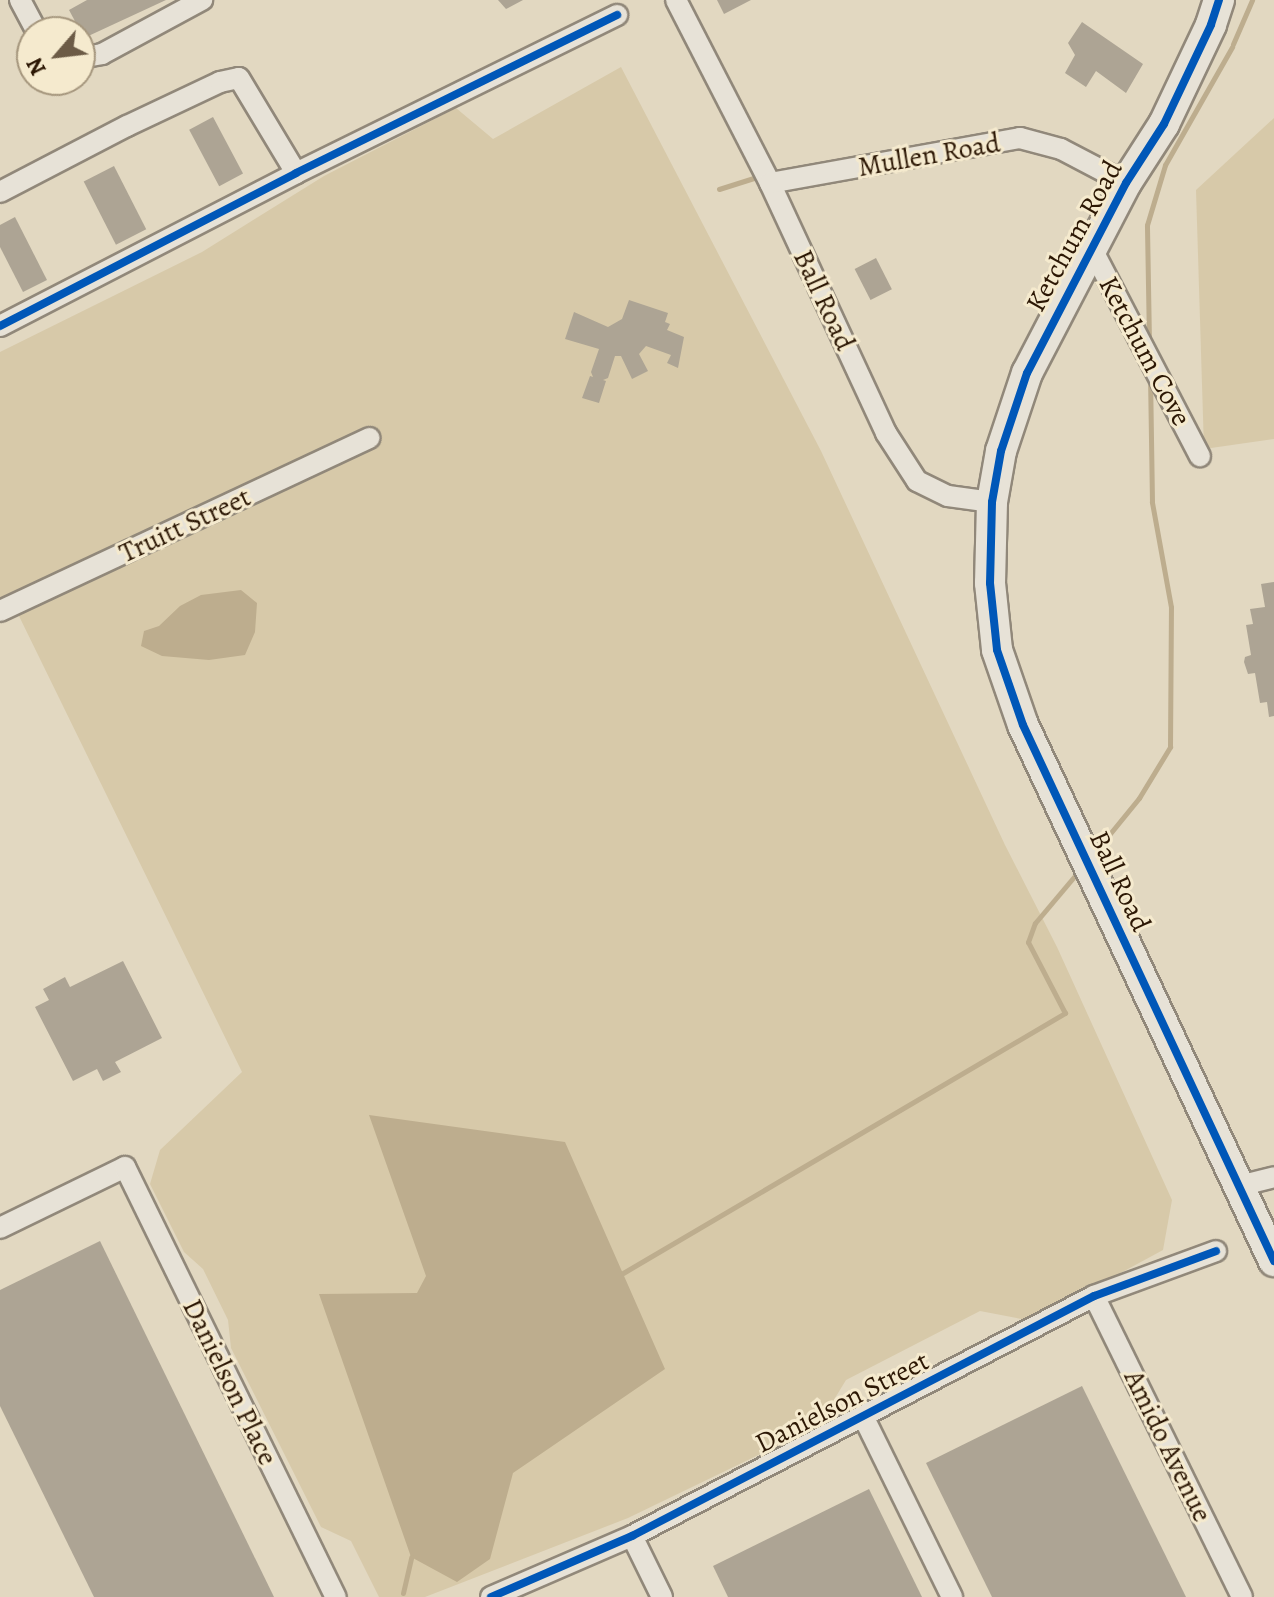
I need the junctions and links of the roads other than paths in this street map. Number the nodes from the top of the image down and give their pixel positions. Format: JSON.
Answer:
{"nodes":[{"id":1,"x":202,"y":0,"type":"edge"},
{"id":2,"x":676,"y":0,"type":"edge"},
{"id":3,"x":1219,"y":0,"type":"edge"},
{"id":4,"x":617,"y":15,"type":"dead end"},
{"id":5,"x":96,"y":55,"type":"edge"},
{"id":6,"x":296,"y":173,"type":"junction"},
{"id":7,"x":766,"y":176,"type":"junction"},
{"id":8,"x":1126,"y":183,"type":"junction"},
{"id":9,"x":0,"y":192,"type":"edge"},
{"id":10,"x":1091,"y":247,"type":"junction"},
{"id":11,"x":0,"y":326,"type":"edge"},
{"id":12,"x":369,"y":438,"type":"dead end"},
{"id":13,"x":1200,"y":456,"type":"dead end"},
{"id":14,"x":992,"y":502,"type":"junction"},
{"id":15,"x":0,"y":611,"type":"edge"},
{"id":16,"x":1274,"y":1177,"type":"edge"},
{"id":17,"x":1239,"y":1186,"type":"junction"},
{"id":18,"x":0,"y":1228,"type":"edge"},
{"id":19,"x":1216,"y":1251,"type":"dead end"},
{"id":20,"x":1274,"y":1261,"type":"edge"},
{"id":21,"x":1094,"y":1296,"type":"junction"},
{"id":22,"x":863,"y":1416,"type":"junction"},
{"id":23,"x":632,"y":1536,"type":"junction"},
{"id":24,"x":336,"y":1597,"type":"edge"},
{"id":25,"x":491,"y":1597,"type":"edge"},
{"id":26,"x":662,"y":1597,"type":"edge"},
{"id":27,"x":952,"y":1597,"type":"edge"},
{"id":28,"x":1242,"y":1597,"type":"edge"}],
"edges":[{"from":1,"to":5,"type":"street"},
{"from":2,"to":7,"type":"street","name":"Ball Road"},
{"from":3,"to":8,"type":"main road","name":"Ketchum Road"},
{"from":4,"to":6,"type":"street"},
{"from":6,"to":9,"type":"street"},
{"from":6,"to":11,"type":"street"},
{"from":7,"to":8,"type":"street","name":"Mullen Road"},
{"from":7,"to":14,"type":"street","name":"Ball Road"},
{"from":8,"to":10,"type":"main road","name":"Ketchum Road"},
{"from":10,"to":13,"type":"street","name":"Ketchum Cove"},
{"from":10,"to":14,"type":"main road","name":"Ketchum Road"},
{"from":12,"to":15,"type":"street","name":"Truitt Street"},
{"from":14,"to":17,"type":"main road","name":"Ball Road"},
{"from":16,"to":17,"type":"street"},
{"from":17,"to":20,"type":"main road","name":"Ball Road"},
{"from":18,"to":24,"type":"street","name":"Danielson Place"},
{"from":19,"to":21,"type":"street","name":"Danielson Street"},
{"from":21,"to":22,"type":"street","name":"Danielson Street"},
{"from":21,"to":28,"type":"street","name":"Amido Avenue"},
{"from":22,"to":23,"type":"street","name":"Danielson Street"},
{"from":22,"to":27,"type":"street"},
{"from":23,"to":25,"type":"street","name":"Danielson Street"},
{"from":23,"to":26,"type":"street"}]}
